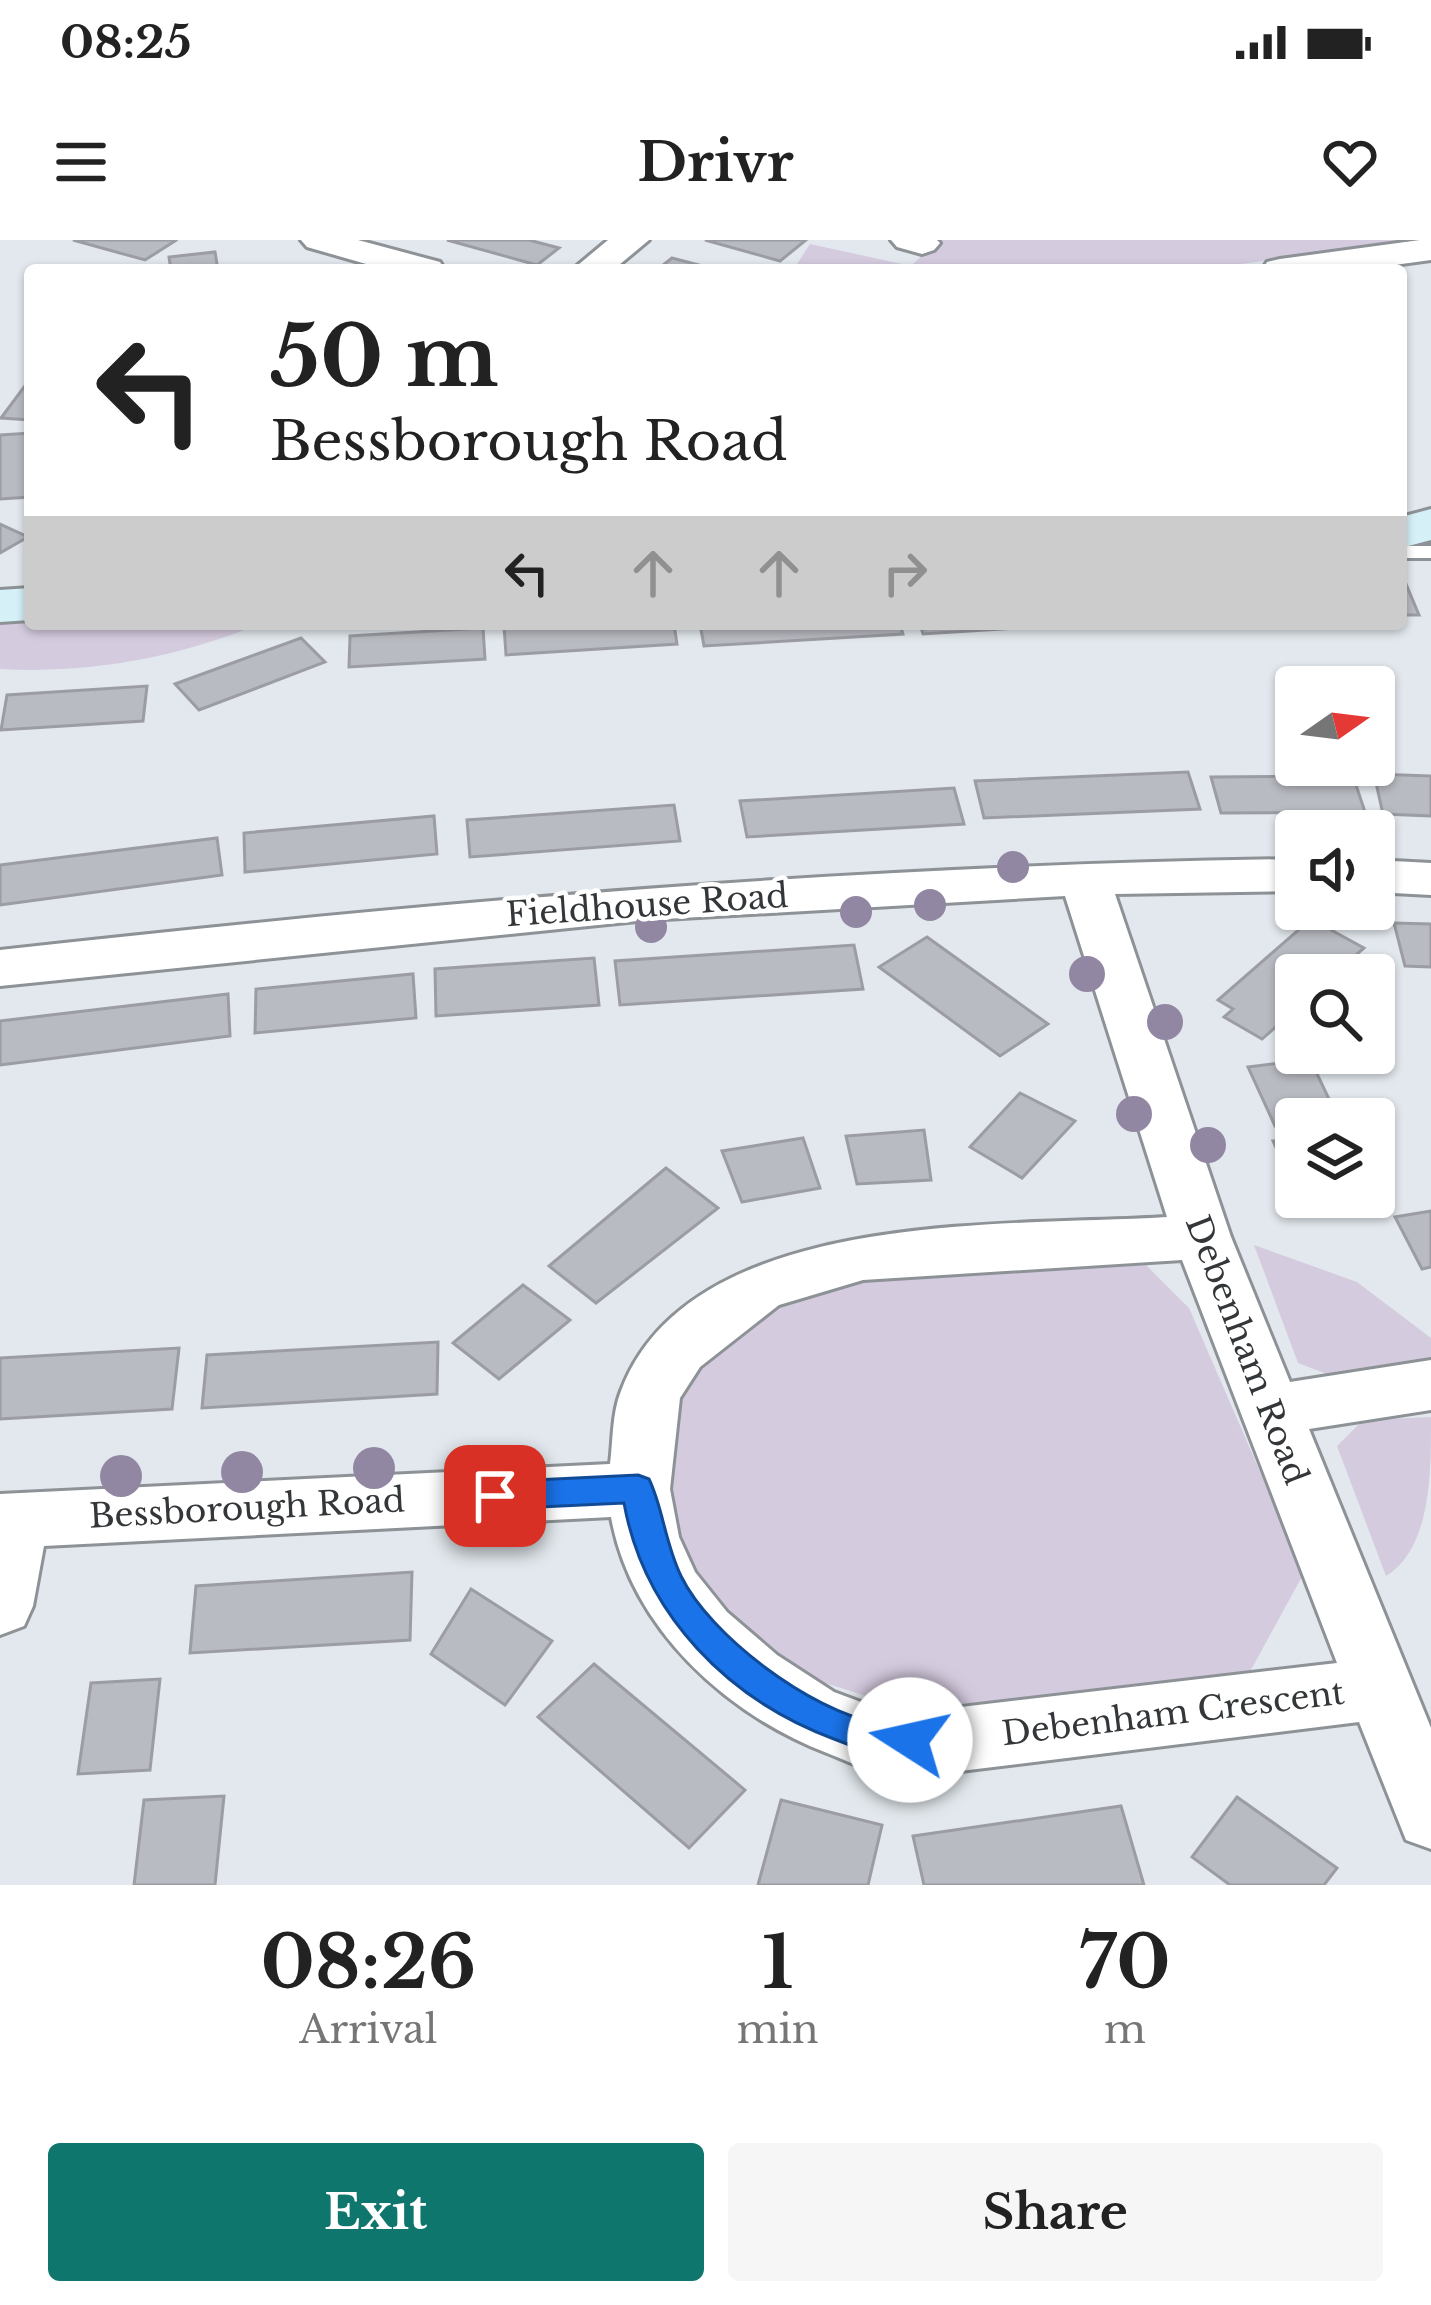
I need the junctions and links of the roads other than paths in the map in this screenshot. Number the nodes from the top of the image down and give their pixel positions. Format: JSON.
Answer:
{"nodes":[{"id":1,"x":632,"y":240,"type":"edge"},
{"id":2,"x":323,"y":241,"type":"edge"},
{"id":3,"x":1431,"y":249,"type":"edge"},
{"id":4,"x":295,"y":264,"type":"edge"},
{"id":5,"x":405,"y":264,"type":"edge"},
{"id":6,"x":598,"y":264,"type":"edge"},
{"id":7,"x":1323,"y":264,"type":"edge"},
{"id":8,"x":1275,"y":875,"type":"edge"},
{"id":9,"x":1084,"y":876,"type":"junction"},
{"id":10,"x":1395,"y":877,"type":"edge"},
{"id":11,"x":1431,"y":879,"type":"edge"},
{"id":12,"x":0,"y":968,"type":"edge"},
{"id":13,"x":1202,"y":1237,"type":"junction"},
{"id":14,"x":1431,"y":1385,"type":"edge"},
{"id":15,"x":1268,"y":1410,"type":"junction"},
{"id":16,"x":638,"y":1489,"type":"junction"},
{"id":17,"x":9,"y":1520,"type":"edge"},
{"id":18,"x":0,"y":1606,"type":"edge"},
{"id":19,"x":1383,"y":1688,"type":"junction"},
{"id":20,"x":1431,"y":1816,"type":"edge"}],
"edges":[{"from":1,"to":6,"type":"street"},
{"from":2,"to":4,"type":"street"},
{"from":2,"to":5,"type":"street"},
{"from":3,"to":7,"type":"street"},
{"from":8,"to":9,"type":"street","name":"Fieldhouse Road"},
{"from":9,"to":12,"type":"street","name":"Fieldhouse Road"},
{"from":9,"to":13,"type":"street","name":"Debenham Road"},
{"from":10,"to":11,"type":"street"},
{"from":13,"to":15,"type":"street","name":"Debenham Road"},
{"from":13,"to":16,"type":"street","name":"Debenham Crescent"},
{"from":14,"to":15,"type":"street"},
{"from":15,"to":19,"type":"street","name":"Debenham Road"},
{"from":16,"to":17,"type":"street","name":"Bessborough Road"},
{"from":16,"to":19,"type":"street","name":"Debenham Crescent"},
{"from":17,"to":18,"type":"street"},
{"from":19,"to":20,"type":"street","name":"Debenham Road"}]}
